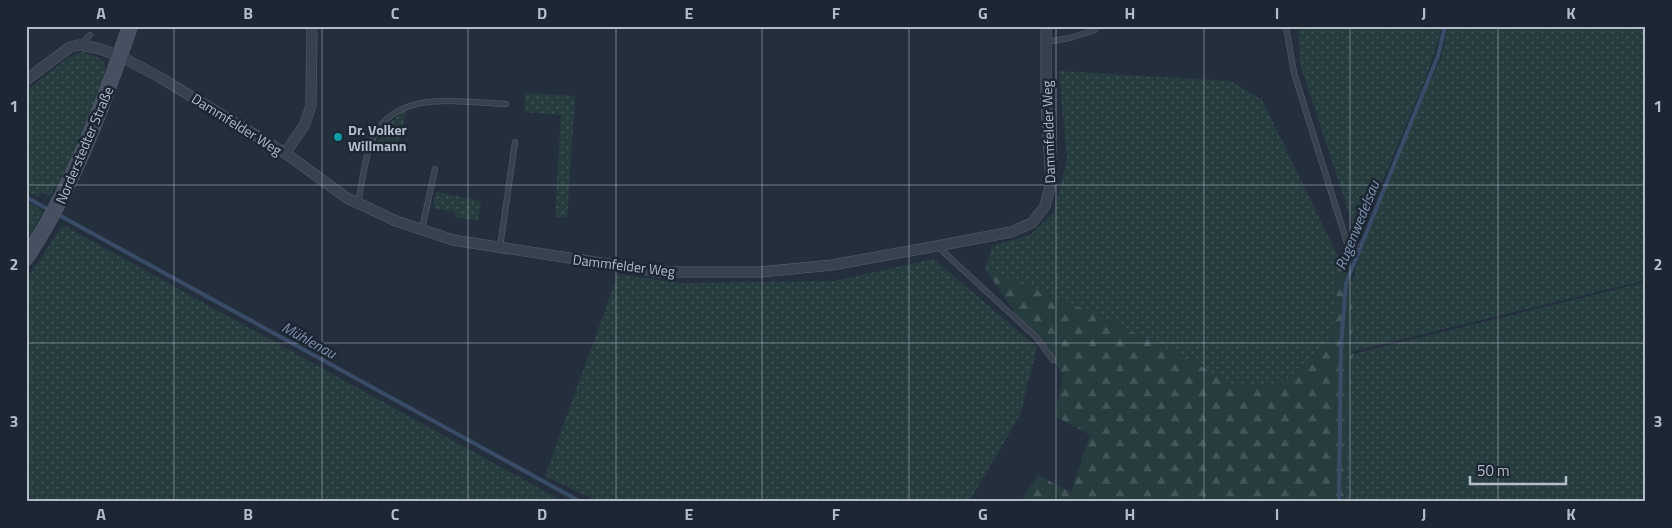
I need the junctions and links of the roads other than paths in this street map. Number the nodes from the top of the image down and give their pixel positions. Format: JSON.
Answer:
{"nodes":[{"id":1,"x":130,"y":26,"type":"edge"},
{"id":2,"x":312,"y":26,"type":"edge"},
{"id":3,"x":1046,"y":26,"type":"edge"},
{"id":4,"x":1097,"y":26,"type":"edge"},
{"id":5,"x":1286,"y":26,"type":"edge"},
{"id":6,"x":90,"y":36,"type":"dead end"},
{"id":7,"x":1046,"y":42,"type":"junction"},
{"id":8,"x":80,"y":45,"type":"junction"},
{"id":9,"x":120,"y":56,"type":"junction"},
{"id":10,"x":26,"y":80,"type":"edge"},
{"id":11,"x":506,"y":104,"type":"dead end"},
{"id":12,"x":515,"y":142,"type":"dead end"},
{"id":13,"x":285,"y":153,"type":"junction"},
{"id":14,"x":435,"y":169,"type":"dead end"},
{"id":15,"x":358,"y":204,"type":"junction"},
{"id":16,"x":422,"y":230,"type":"junction"},
{"id":17,"x":937,"y":246,"type":"junction"},
{"id":18,"x":1358,"y":246,"type":"dead end"},
{"id":19,"x":500,"y":247,"type":"junction"},
{"id":20,"x":26,"y":258,"type":"edge"},
{"id":21,"x":1053,"y":360,"type":"dead end"}],
"edges":[{"from":1,"to":9,"type":"main road","name":"Norderstedter Straße"},
{"from":2,"to":13,"type":"street"},
{"from":3,"to":7,"type":"street","name":"Dammfelder Weg"},
{"from":4,"to":7,"type":"lane"},
{"from":5,"to":18,"type":"lane"},
{"from":6,"to":8,"type":"lane"},
{"from":7,"to":17,"type":"street","name":"Dammfelder Weg"},
{"from":8,"to":9,"type":"street","name":"Dammfelder Weg"},
{"from":8,"to":10,"type":"street"},
{"from":9,"to":13,"type":"street","name":"Dammfelder Weg"},
{"from":9,"to":20,"type":"main road","name":"Norderstedter Straße"},
{"from":11,"to":15,"type":"lane"},
{"from":12,"to":19,"type":"lane"},
{"from":13,"to":15,"type":"street","name":"Dammfelder Weg"},
{"from":14,"to":16,"type":"lane"},
{"from":15,"to":16,"type":"street","name":"Dammfelder Weg"},
{"from":16,"to":19,"type":"street","name":"Dammfelder Weg"},
{"from":17,"to":19,"type":"street","name":"Dammfelder Weg"},
{"from":17,"to":21,"type":"lane"}]}
